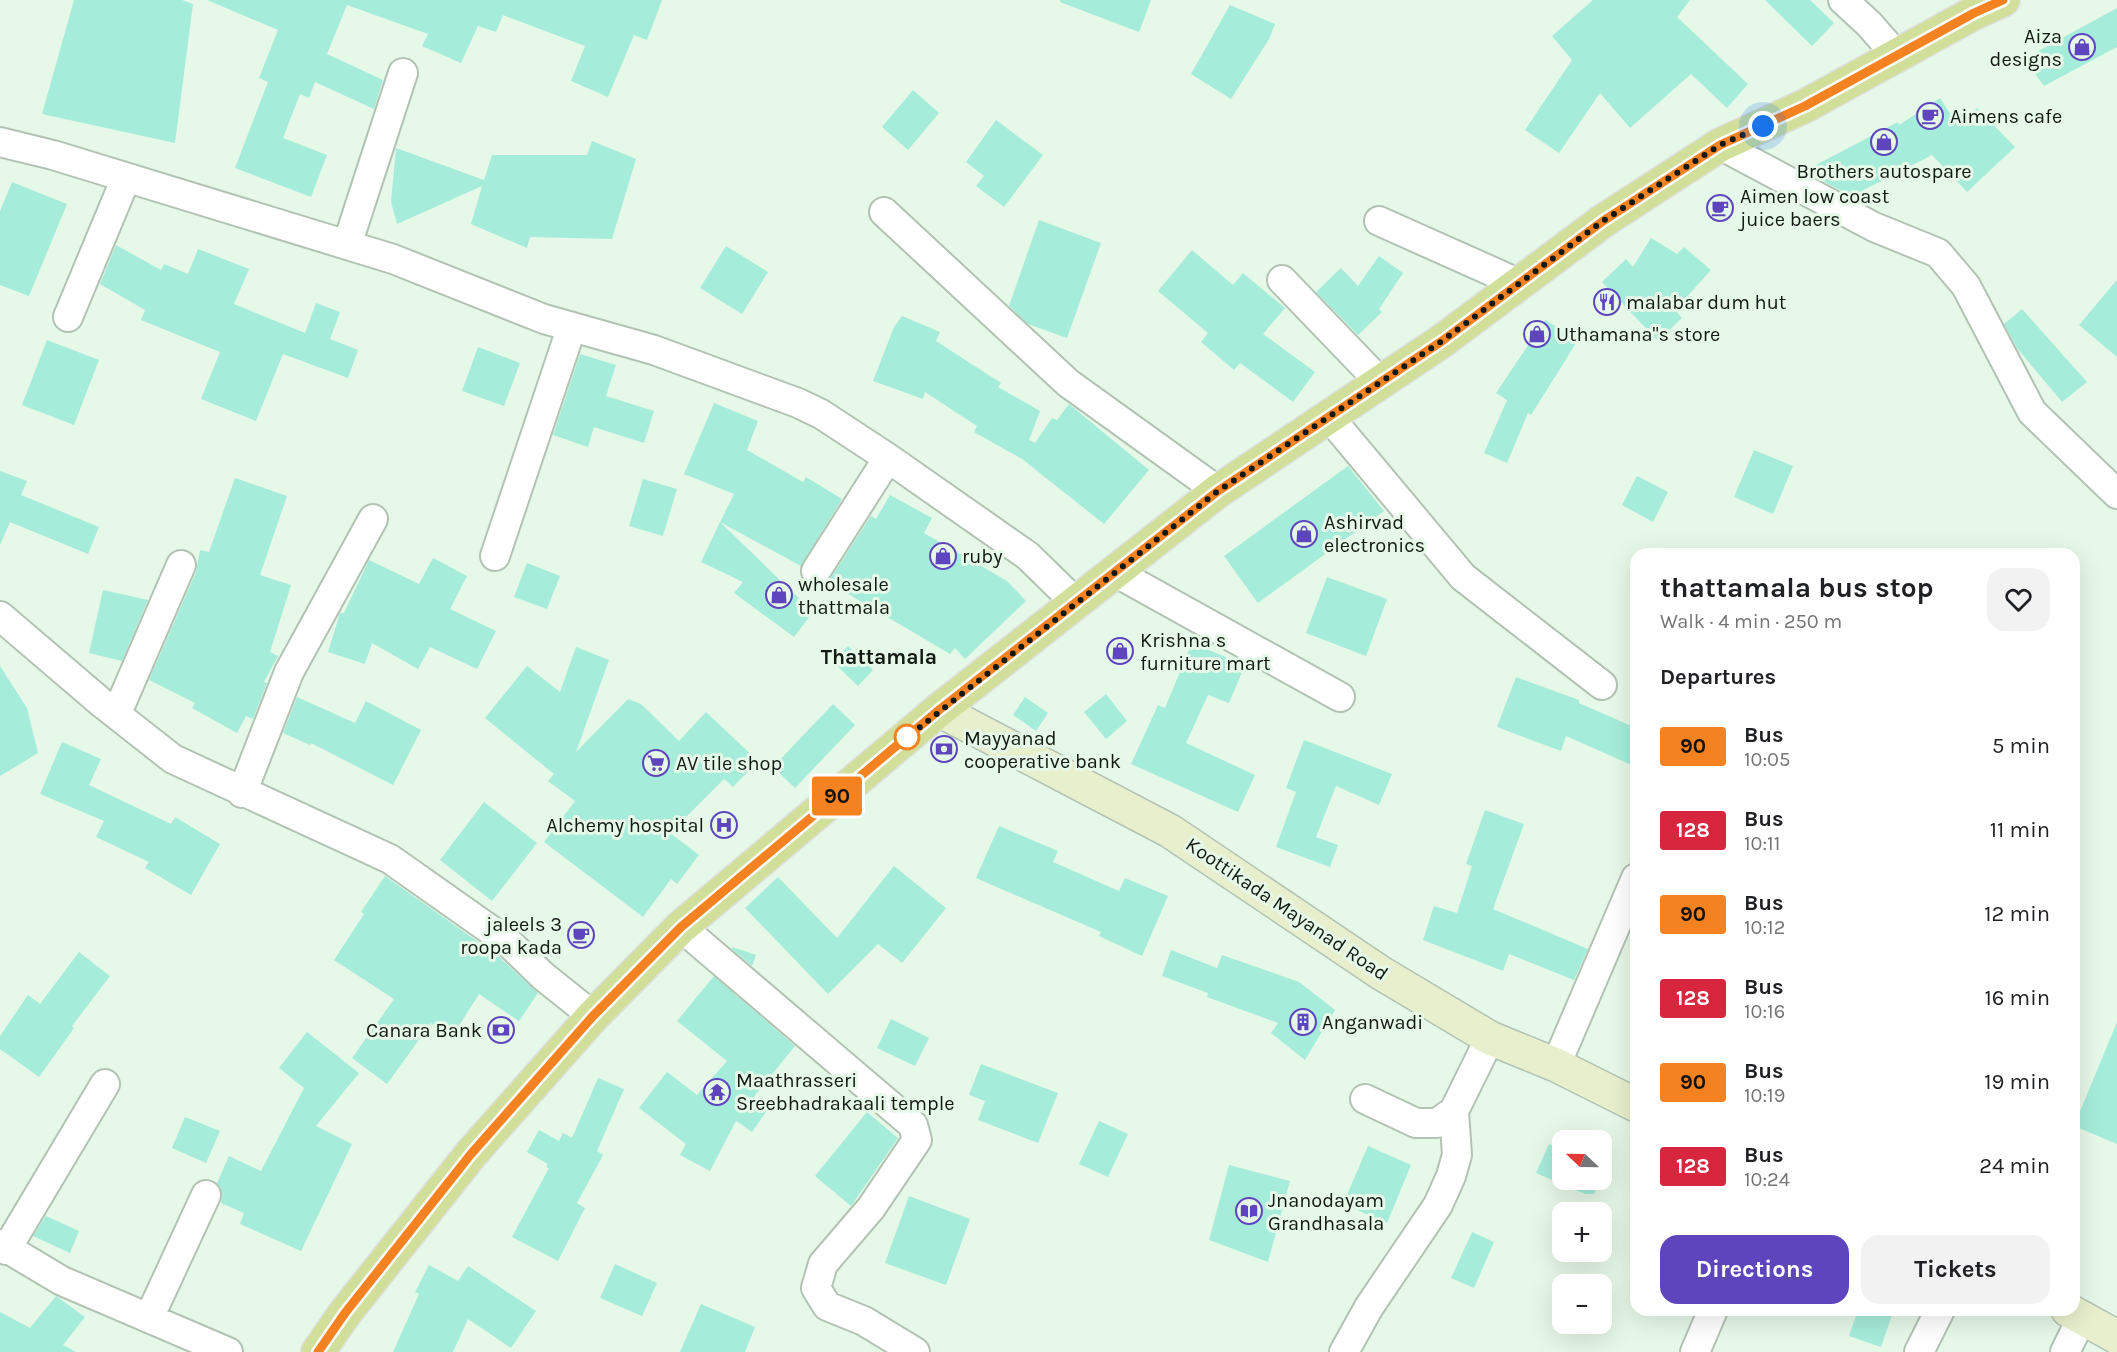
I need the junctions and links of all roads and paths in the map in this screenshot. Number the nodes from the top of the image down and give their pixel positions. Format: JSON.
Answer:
{"nodes":[{"id":1,"x":1843,"y":0,"type":"edge"},
{"id":2,"x":2003,"y":0,"type":"edge"},
{"id":3,"x":1969,"y":7,"type":"edge"},
{"id":4,"x":1898,"y":57,"type":"junction"},
{"id":5,"x":403,"y":73,"type":"dead end"},
{"id":6,"x":0,"y":142,"type":"edge"},
{"id":7,"x":1720,"y":145,"type":"junction"},
{"id":8,"x":126,"y":178,"type":"junction"},
{"id":9,"x":884,"y":212,"type":"dead end"},
{"id":10,"x":1379,"y":220,"type":"dead end"},
{"id":11,"x":347,"y":245,"type":"junction"},
{"id":12,"x":1282,"y":280,"type":"dead end"},
{"id":13,"x":1520,"y":284,"type":"junction"},
{"id":14,"x":68,"y":317,"type":"dead end"},
{"id":15,"x":571,"y":329,"type":"junction"},
{"id":16,"x":1381,"y":383,"type":"junction"},
{"id":17,"x":1330,"y":418,"type":"junction"},
{"id":18,"x":888,"y":458,"type":"junction"},
{"id":19,"x":1218,"y":491,"type":"junction"},
{"id":20,"x":2117,"y":494,"type":"edge"},
{"id":21,"x":373,"y":519,"type":"dead end"},
{"id":22,"x":495,"y":556,"type":"dead end"},
{"id":23,"x":181,"y":565,"type":"dead end"},
{"id":24,"x":816,"y":572,"type":"dead end"},
{"id":25,"x":1115,"y":572,"type":"junction"},
{"id":26,"x":1076,"y":603,"type":"junction"},
{"id":27,"x":0,"y":616,"type":"edge"},
{"id":28,"x":1602,"y":685,"type":"dead end"},
{"id":29,"x":1340,"y":697,"type":"dead end"},
{"id":30,"x":939,"y":710,"type":"junction"},
{"id":31,"x":117,"y":713,"type":"junction"},
{"id":32,"x":242,"y":793,"type":"junction"},
{"id":33,"x":1630,"y":892,"type":"edge"},
{"id":34,"x":681,"y":927,"type":"junction"},
{"id":35,"x":593,"y":1016,"type":"junction"},
{"id":36,"x":1490,"y":1038,"type":"junction"},
{"id":37,"x":1556,"y":1065,"type":"junction"},
{"id":38,"x":105,"y":1084,"type":"dead end"},
{"id":39,"x":1365,"y":1099,"type":"dead end"},
{"id":40,"x":1630,"y":1103,"type":"edge"},
{"id":41,"x":1454,"y":1111,"type":"junction"},
{"id":42,"x":206,"y":1195,"type":"dead end"},
{"id":43,"x":3,"y":1247,"type":"edge"},
{"id":44,"x":2080,"y":1315,"type":"edge"},
{"id":45,"x":1710,"y":1316,"type":"edge"},
{"id":46,"x":1937,"y":1316,"type":"edge"},
{"id":47,"x":2075,"y":1316,"type":"edge"},
{"id":48,"x":149,"y":1318,"type":"junction"},
{"id":49,"x":2117,"y":1337,"type":"edge"},
{"id":50,"x":228,"y":1352,"type":"edge"},
{"id":51,"x":318,"y":1352,"type":"edge"},
{"id":52,"x":915,"y":1352,"type":"edge"},
{"id":53,"x":1344,"y":1352,"type":"edge"},
{"id":54,"x":1695,"y":1352,"type":"edge"},
{"id":55,"x":1919,"y":1352,"type":"edge"},
{"id":56,"x":2066,"y":1352,"type":"edge"}],
"edges":[{"from":1,"to":4,"type":"street"},
{"from":2,"to":3,"type":"main road"},
{"from":3,"to":4,"type":"main road"},
{"from":4,"to":7,"type":"main road"},
{"from":5,"to":11,"type":"street"},
{"from":6,"to":8,"type":"street"},
{"from":7,"to":13,"type":"main road"},
{"from":7,"to":20,"type":"street"},
{"from":8,"to":11,"type":"street"},
{"from":8,"to":14,"type":"street"},
{"from":9,"to":19,"type":"street"},
{"from":10,"to":13,"type":"street"},
{"from":11,"to":15,"type":"street"},
{"from":12,"to":16,"type":"street"},
{"from":13,"to":16,"type":"main road"},
{"from":15,"to":18,"type":"street"},
{"from":15,"to":22,"type":"street"},
{"from":16,"to":17,"type":"main road"},
{"from":17,"to":19,"type":"main road"},
{"from":17,"to":28,"type":"street"},
{"from":18,"to":24,"type":"street"},
{"from":18,"to":26,"type":"street"},
{"from":19,"to":25,"type":"main road"},
{"from":21,"to":32,"type":"street"},
{"from":23,"to":31,"type":"street"},
{"from":25,"to":26,"type":"main road"},
{"from":25,"to":29,"type":"street"},
{"from":26,"to":30,"type":"main road"},
{"from":27,"to":31,"type":"street"},
{"from":30,"to":34,"type":"main road"},
{"from":30,"to":36,"type":"main road","name":"Koottikada Mayanad Road"},
{"from":31,"to":32,"type":"street"},
{"from":32,"to":35,"type":"street"},
{"from":33,"to":37,"type":"street"},
{"from":34,"to":35,"type":"main road"},
{"from":34,"to":52,"type":"street"},
{"from":35,"to":51,"type":"main road"},
{"from":36,"to":37,"type":"main road","name":"Koottikada Mayanad Road"},
{"from":36,"to":41,"type":"street"},
{"from":37,"to":40,"type":"main road","name":"Koottikada Mayanad Road"},
{"from":38,"to":43,"type":"street"},
{"from":39,"to":41,"type":"street"},
{"from":41,"to":53,"type":"street"},
{"from":42,"to":48,"type":"street"},
{"from":43,"to":48,"type":"street"},
{"from":44,"to":49,"type":"main road"},
{"from":45,"to":54,"type":"street"},
{"from":46,"to":55,"type":"street"},
{"from":47,"to":56,"type":"street"},
{"from":48,"to":50,"type":"street"}]}
